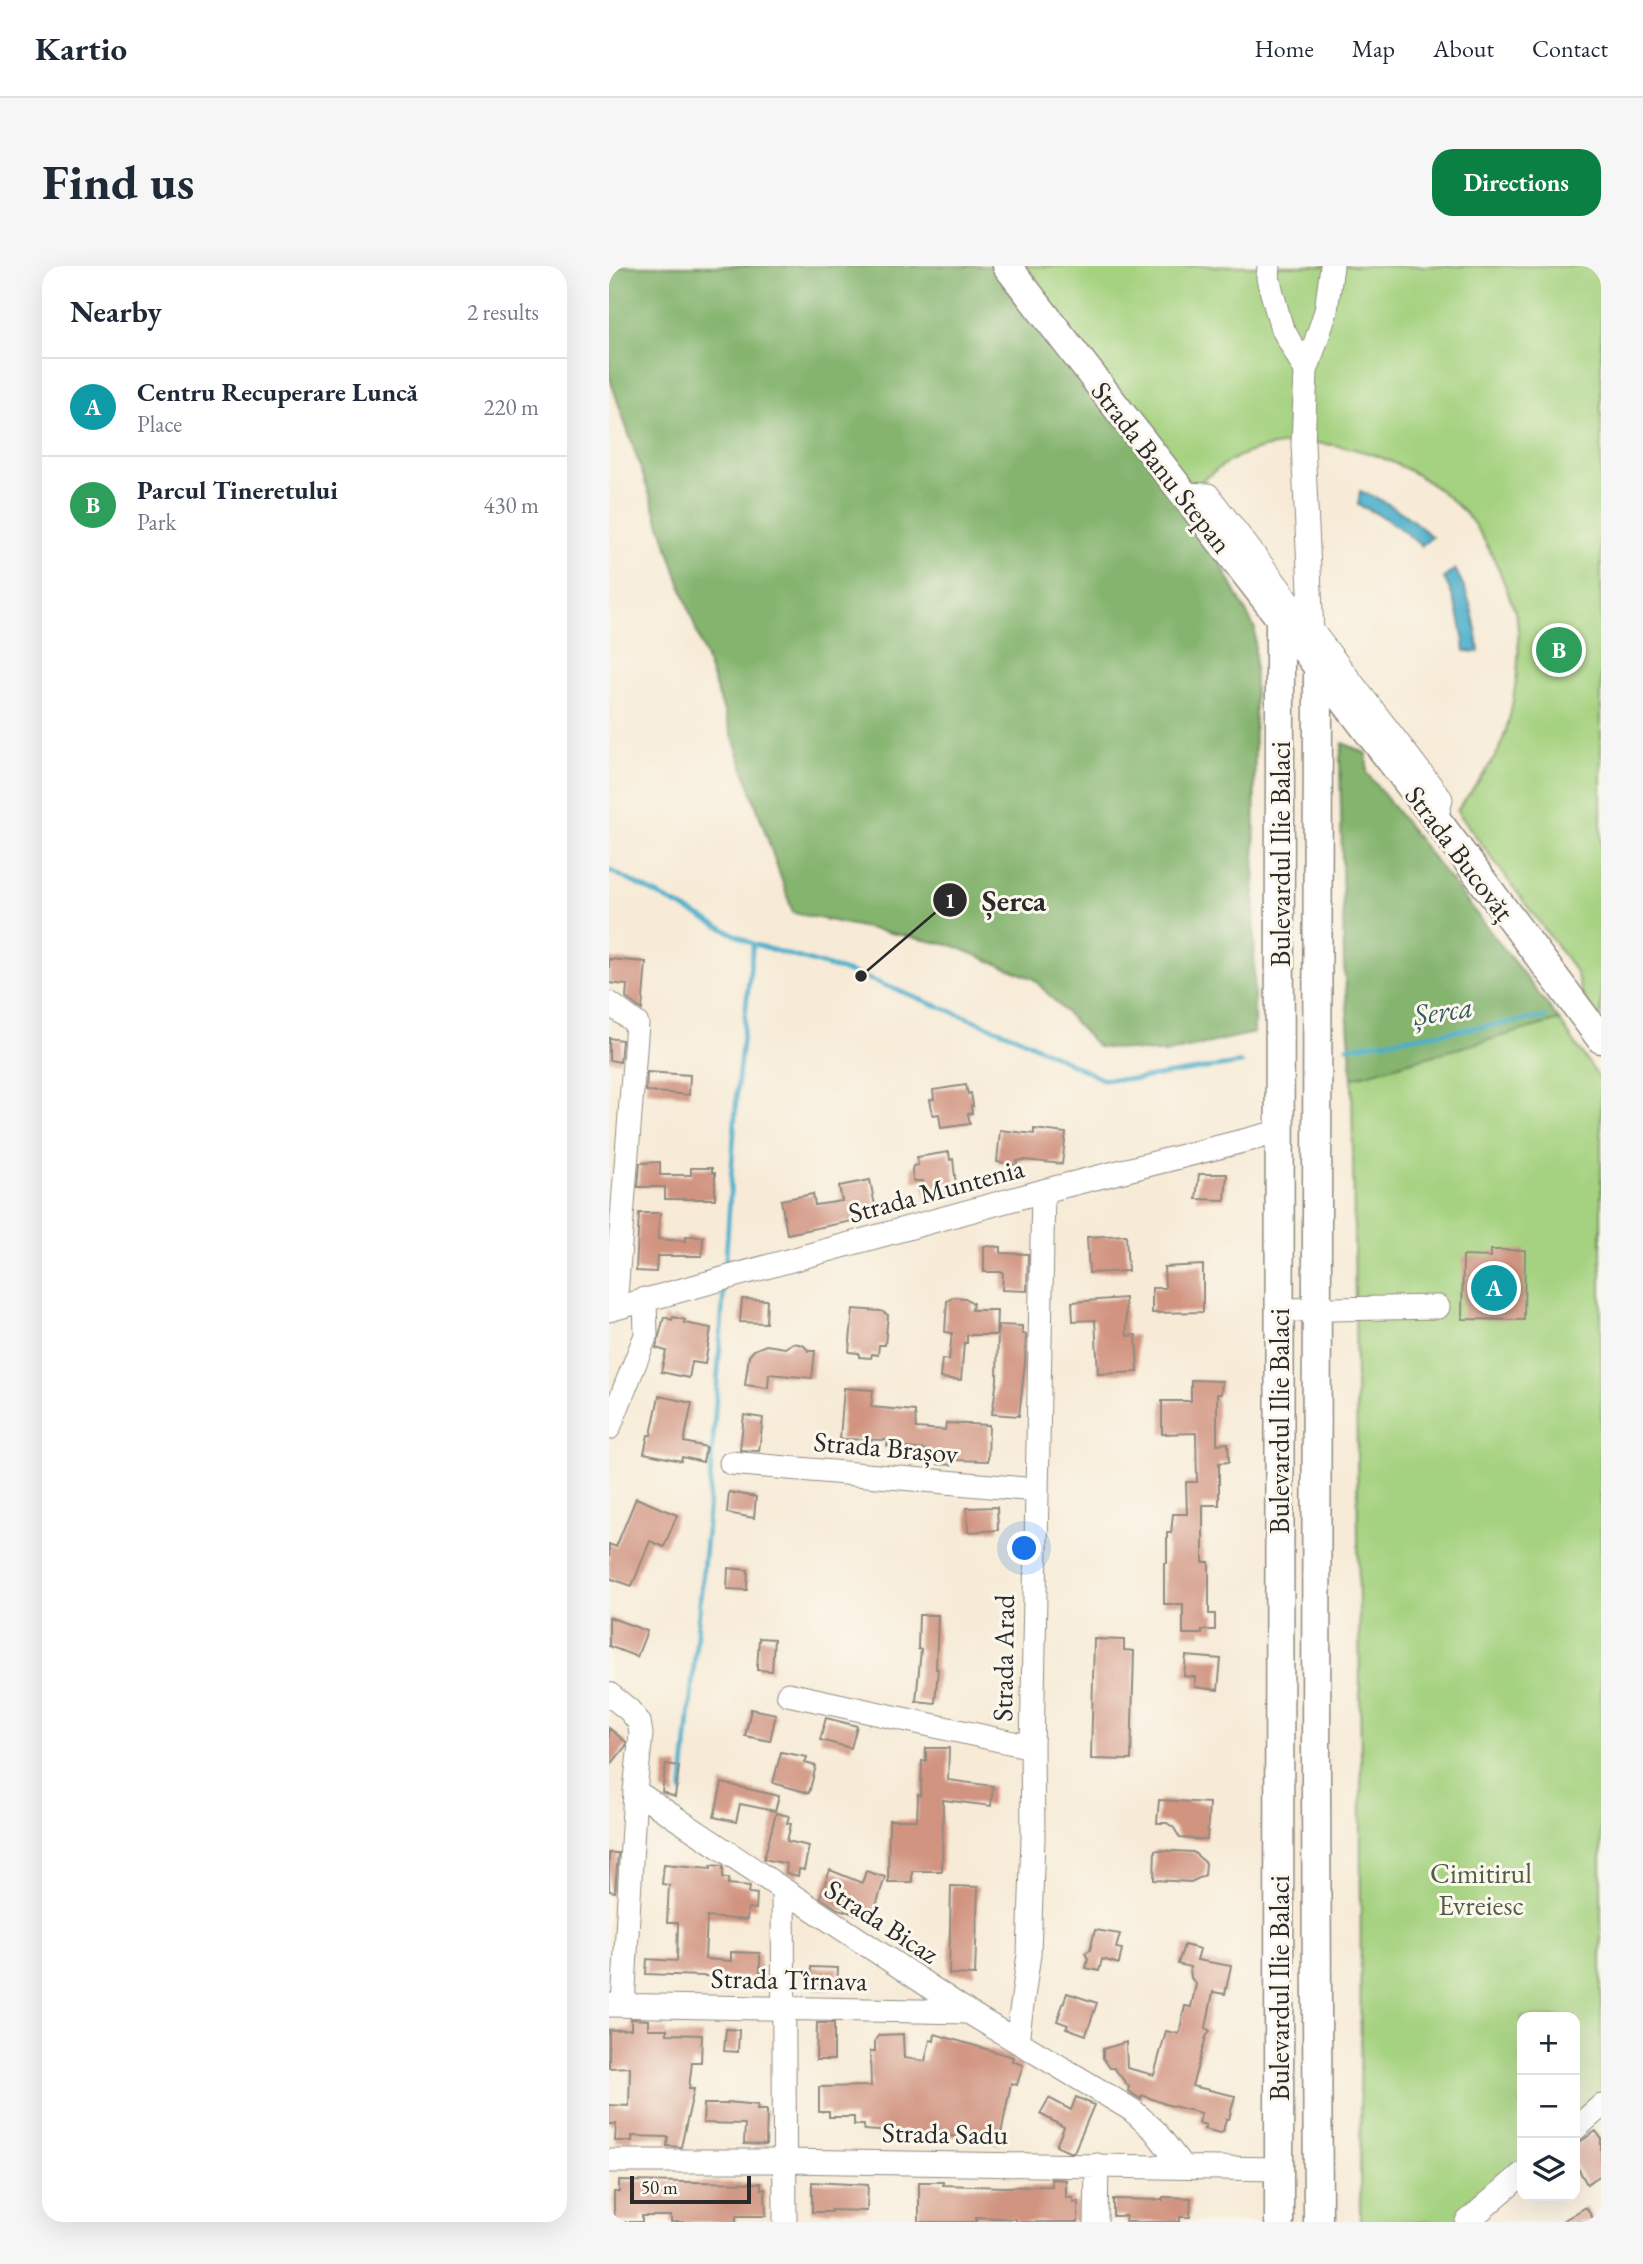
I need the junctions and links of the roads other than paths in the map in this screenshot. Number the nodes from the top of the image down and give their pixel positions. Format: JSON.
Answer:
{"nodes":[{"id":1,"x":1007,"y":266,"type":"edge"},
{"id":2,"x":1269,"y":266,"type":"edge"},
{"id":3,"x":1332,"y":266,"type":"edge"},
{"id":4,"x":1306,"y":371,"type":"junction"},
{"id":5,"x":1184,"y":494,"type":"junction"},
{"id":6,"x":1280,"y":619,"type":"junction"},
{"id":7,"x":1312,"y":630,"type":"junction"},
{"id":8,"x":1318,"y":668,"type":"junction"},
{"id":9,"x":1436,"y":819,"type":"junction"},
{"id":10,"x":609,"y":1003,"type":"edge"},
{"id":11,"x":1601,"y":1039,"type":"edge"},
{"id":12,"x":1279,"y":1132,"type":"junction"},
{"id":13,"x":1042,"y":1191,"type":"junction"},
{"id":14,"x":645,"y":1299,"type":"junction"},
{"id":15,"x":1438,"y":1307,"type":"dead end"},
{"id":16,"x":612,"y":1309,"type":"edge"},
{"id":17,"x":1279,"y":1310,"type":"junction"},
{"id":18,"x":1316,"y":1310,"type":"junction"},
{"id":19,"x":609,"y":1428,"type":"edge"},
{"id":20,"x":731,"y":1463,"type":"dead end"},
{"id":21,"x":1036,"y":1490,"type":"junction"},
{"id":22,"x":609,"y":1694,"type":"edge"},
{"id":23,"x":788,"y":1694,"type":"dead end"},
{"id":24,"x":1031,"y":1747,"type":"junction"},
{"id":25,"x":635,"y":1791,"type":"junction"},
{"id":26,"x":783,"y":1891,"type":"junction"},
{"id":27,"x":616,"y":2005,"type":"edge"},
{"id":28,"x":783,"y":2009,"type":"junction"},
{"id":29,"x":968,"y":2012,"type":"junction"},
{"id":30,"x":1017,"y":2041,"type":"junction"},
{"id":31,"x":1601,"y":2106,"type":"edge"},
{"id":32,"x":1580,"y":2125,"type":"edge"},
{"id":33,"x":609,"y":2161,"type":"edge"},
{"id":34,"x":785,"y":2161,"type":"junction"},
{"id":35,"x":1097,"y":2165,"type":"junction"},
{"id":36,"x":1182,"y":2166,"type":"junction"},
{"id":37,"x":1279,"y":2169,"type":"junction"},
{"id":38,"x":1517,"y":2178,"type":"edge"},
{"id":39,"x":785,"y":2222,"type":"edge"},
{"id":40,"x":1097,"y":2222,"type":"edge"},
{"id":41,"x":1279,"y":2222,"type":"edge"},
{"id":42,"x":1318,"y":2222,"type":"edge"},
{"id":43,"x":1467,"y":2222,"type":"edge"}],
"edges":[{"from":1,"to":5,"type":"main road","name":"Strada Banu Stepan"},
{"from":2,"to":4,"type":"street"},
{"from":3,"to":4,"type":"street"},
{"from":4,"to":7,"type":"street"},
{"from":5,"to":6,"type":"main road","name":"Strada Banu Stepan"},
{"from":5,"to":7,"type":"street"},
{"from":6,"to":8,"type":"main road","name":"Strada Banu Stepan"},
{"from":6,"to":12,"type":"main road","name":"Bulevardul Ilie Balaci"},
{"from":7,"to":8,"type":"street"},
{"from":7,"to":9,"type":"street"},
{"from":8,"to":9,"type":"main road","name":"Strada Bucovăț"},
{"from":8,"to":18,"type":"main road","name":"Bulevardul Ilie Balaci"},
{"from":9,"to":11,"type":"main road","name":"Strada Bucovăț"},
{"from":10,"to":16,"type":"street"},
{"from":12,"to":13,"type":"street","name":"Strada Muntenia"},
{"from":12,"to":17,"type":"main road","name":"Bulevardul Ilie Balaci"},
{"from":13,"to":14,"type":"street","name":"Strada Muntenia"},
{"from":13,"to":21,"type":"street","name":"Strada Arad"},
{"from":14,"to":16,"type":"street","name":"Strada Muntenia"},
{"from":14,"to":19,"type":"street"},
{"from":15,"to":18,"type":"street"},
{"from":17,"to":18,"type":"street"},
{"from":17,"to":37,"type":"main road","name":"Bulevardul Ilie Balaci"},
{"from":18,"to":42,"type":"main road","name":"Bulevardul Ilie Balaci"},
{"from":20,"to":21,"type":"street","name":"Strada Brașov"},
{"from":21,"to":24,"type":"street","name":"Strada Arad"},
{"from":22,"to":25,"type":"street"},
{"from":23,"to":24,"type":"street"},
{"from":24,"to":30,"type":"street","name":"Strada Arad"},
{"from":25,"to":26,"type":"street","name":"Strada Bicaz"},
{"from":25,"to":27,"type":"street"},
{"from":26,"to":28,"type":"street"},
{"from":26,"to":29,"type":"street","name":"Strada Bicaz"},
{"from":27,"to":28,"type":"street","name":"Strada Tîrnava"},
{"from":28,"to":29,"type":"street","name":"Strada Tîrnava"},
{"from":28,"to":34,"type":"street"},
{"from":29,"to":30,"type":"street","name":"Strada Bicaz"},
{"from":30,"to":36,"type":"street","name":"Strada Bicaz"},
{"from":31,"to":32,"type":"street"},
{"from":33,"to":34,"type":"street","name":"Strada Sadu"},
{"from":34,"to":35,"type":"street","name":"Strada Sadu"},
{"from":34,"to":39,"type":"street"},
{"from":35,"to":36,"type":"street","name":"Strada Sadu"},
{"from":35,"to":40,"type":"street"},
{"from":36,"to":37,"type":"street","name":"Strada Sadu"},
{"from":37,"to":41,"type":"main road","name":"Bulevardul Ilie Balaci"},
{"from":38,"to":43,"type":"street"}]}
